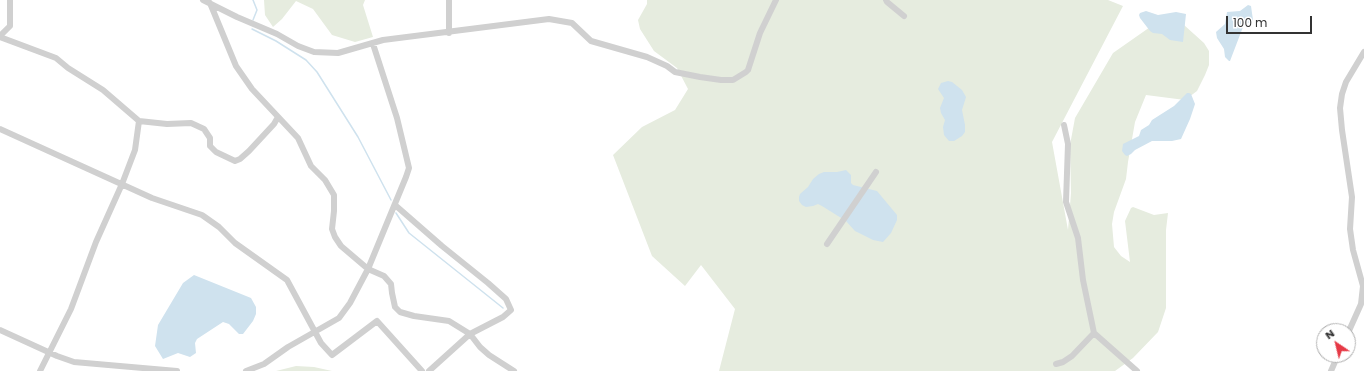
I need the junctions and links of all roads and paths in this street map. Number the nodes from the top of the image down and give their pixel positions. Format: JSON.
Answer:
{"nodes":[{"id":1,"x":10,"y":0,"type":"edge"},
{"id":2,"x":203,"y":0,"type":"edge"},
{"id":3,"x":450,"y":0,"type":"edge"},
{"id":4,"x":776,"y":0,"type":"edge"},
{"id":5,"x":886,"y":0,"type":"edge"},
{"id":6,"x":210,"y":3,"type":"junction"},
{"id":7,"x":904,"y":16,"type":"dead end"},
{"id":8,"x":449,"y":33,"type":"junction"},
{"id":9,"x":0,"y":36,"type":"edge"},
{"id":10,"x":373,"y":44,"type":"junction"},
{"id":11,"x":1364,"y":52,"type":"edge"},
{"id":12,"x":278,"y":117,"type":"junction"},
{"id":13,"x":139,"y":121,"type":"junction"},
{"id":14,"x":1064,"y":125,"type":"dead end"},
{"id":15,"x":0,"y":129,"type":"edge"},
{"id":16,"x":876,"y":172,"type":"dead end"},
{"id":17,"x":122,"y":184,"type":"junction"},
{"id":18,"x":394,"y":205,"type":"junction"},
{"id":19,"x":827,"y":244,"type":"dead end"},
{"id":20,"x":368,"y":269,"type":"junction"},
{"id":21,"x":1352,"y":323,"type":"edge"},
{"id":22,"x":0,"y":330,"type":"edge"},
{"id":23,"x":315,"y":331,"type":"junction"},
{"id":24,"x":1094,"y":333,"type":"junction"},
{"id":25,"x":470,"y":334,"type":"junction"},
{"id":26,"x":50,"y":353,"type":"junction"},
{"id":27,"x":1056,"y":364,"type":"dead end"},
{"id":28,"x":40,"y":371,"type":"edge"},
{"id":29,"x":177,"y":371,"type":"edge"},
{"id":30,"x":246,"y":371,"type":"edge"},
{"id":31,"x":422,"y":371,"type":"edge"},
{"id":32,"x":429,"y":371,"type":"edge"},
{"id":33,"x":514,"y":371,"type":"edge"},
{"id":34,"x":1137,"y":371,"type":"edge"}],
"edges":[{"from":1,"to":9,"type":"street"},
{"from":2,"to":6,"type":"street"},
{"from":3,"to":8,"type":"street"},
{"from":4,"to":8,"type":"street"},
{"from":5,"to":7,"type":"street"},
{"from":6,"to":10,"type":"street"},
{"from":6,"to":12,"type":"street"},
{"from":8,"to":10,"type":"street"},
{"from":9,"to":13,"type":"street"},
{"from":10,"to":18,"type":"street"},
{"from":11,"to":21,"type":"street"},
{"from":12,"to":13,"type":"street"},
{"from":12,"to":20,"type":"street"},
{"from":13,"to":17,"type":"street"},
{"from":14,"to":24,"type":"street"},
{"from":15,"to":17,"type":"street"},
{"from":16,"to":19,"type":"street"},
{"from":17,"to":23,"type":"street"},
{"from":17,"to":26,"type":"street"},
{"from":18,"to":20,"type":"street"},
{"from":18,"to":25,"type":"street"},
{"from":20,"to":23,"type":"street"},
{"from":20,"to":25,"type":"street"},
{"from":22,"to":26,"type":"street"},
{"from":23,"to":30,"type":"street"},
{"from":23,"to":31,"type":"street"},
{"from":24,"to":27,"type":"street"},
{"from":24,"to":34,"type":"street"},
{"from":25,"to":32,"type":"street"},
{"from":25,"to":33,"type":"street"},
{"from":26,"to":28,"type":"street"},
{"from":26,"to":29,"type":"street"}]}
